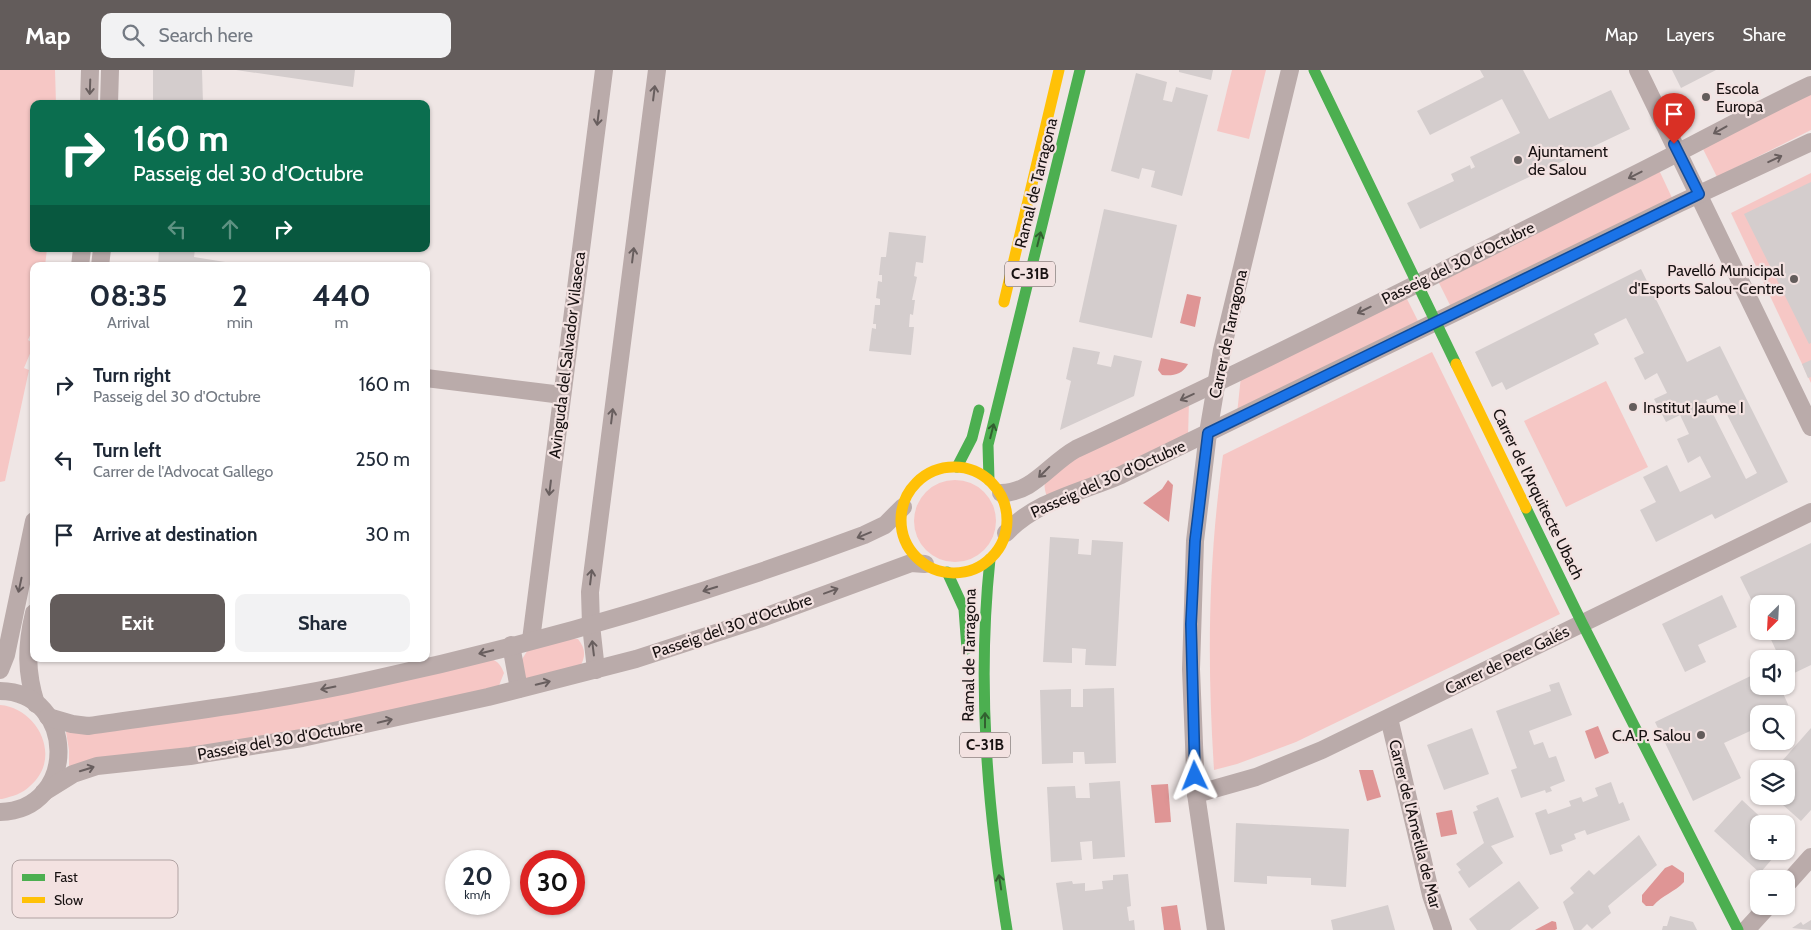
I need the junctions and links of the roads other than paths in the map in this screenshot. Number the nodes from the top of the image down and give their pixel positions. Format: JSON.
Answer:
{"nodes":[{"id":1,"x":90,"y":70,"type":"edge"},
{"id":2,"x":110,"y":70,"type":"edge"},
{"id":3,"x":604,"y":70,"type":"edge"},
{"id":4,"x":657,"y":70,"type":"edge"},
{"id":5,"x":1059,"y":70,"type":"edge"},
{"id":6,"x":1080,"y":70,"type":"edge"},
{"id":7,"x":1290,"y":70,"type":"edge"},
{"id":8,"x":1314,"y":70,"type":"edge"},
{"id":9,"x":1638,"y":70,"type":"edge"},
{"id":10,"x":1811,"y":85,"type":"edge"},
{"id":11,"x":89,"y":100,"type":"edge"},
{"id":12,"x":110,"y":100,"type":"edge"},
{"id":13,"x":1811,"y":142,"type":"edge"},
{"id":14,"x":1678,"y":153,"type":"junction"},
{"id":15,"x":1699,"y":194,"type":"junction"},
{"id":16,"x":1418,"y":284,"type":"junction"},
{"id":17,"x":1001,"y":315,"type":"dead end"},
{"id":18,"x":1436,"y":321,"type":"junction"},
{"id":19,"x":430,"y":378,"type":"edge"},
{"id":20,"x":1216,"y":382,"type":"junction"},
{"id":21,"x":562,"y":395,"type":"junction"},
{"id":22,"x":981,"y":400,"type":"dead end"},
{"id":23,"x":1811,"y":428,"type":"edge"},
{"id":24,"x":1208,"y":433,"type":"junction"},
{"id":25,"x":957,"y":466,"type":"junction"},
{"id":26,"x":990,"y":480,"type":"junction"},
{"id":27,"x":1001,"y":493,"type":"junction"},
{"id":28,"x":903,"y":507,"type":"junction"},
{"id":29,"x":1811,"y":512,"type":"edge"},
{"id":30,"x":1006,"y":533,"type":"junction"},
{"id":31,"x":30,"y":539,"type":"edge"},
{"id":32,"x":990,"y":559,"type":"junction"},
{"id":33,"x":925,"y":564,"type":"junction"},
{"id":34,"x":947,"y":572,"type":"junction"},
{"id":35,"x":1582,"y":624,"type":"junction"},
{"id":36,"x":591,"y":626,"type":"junction"},
{"id":37,"x":30,"y":636,"type":"edge"},
{"id":38,"x":531,"y":640,"type":"junction"},
{"id":39,"x":511,"y":645,"type":"junction"},
{"id":40,"x":967,"y":665,"type":"dead end"},
{"id":41,"x":0,"y":670,"type":"edge"},
{"id":42,"x":596,"y":670,"type":"junction"},
{"id":43,"x":519,"y":690,"type":"junction"},
{"id":44,"x":0,"y":691,"type":"edge"},
{"id":45,"x":36,"y":704,"type":"junction"},
{"id":46,"x":48,"y":717,"type":"junction"},
{"id":47,"x":1389,"y":718,"type":"junction"},
{"id":48,"x":44,"y":792,"type":"junction"},
{"id":49,"x":1196,"y":794,"type":"junction"},
{"id":50,"x":0,"y":812,"type":"edge"},
{"id":51,"x":1811,"y":857,"type":"edge"},
{"id":52,"x":1795,"y":875,"type":"edge"},
{"id":53,"x":1760,"y":915,"type":"edge"},
{"id":54,"x":1008,"y":930,"type":"edge"},
{"id":55,"x":1216,"y":930,"type":"edge"},
{"id":56,"x":1443,"y":930,"type":"edge"},
{"id":57,"x":1738,"y":930,"type":"edge"},
{"id":58,"x":1746,"y":930,"type":"edge"}],
"edges":[{"from":1,"to":11,"type":"street","one_way":true},
{"from":2,"to":12,"type":"street"},
{"from":3,"to":21,"type":"street","name":"Avinguda del Salvador Vilaseca","one_way":true},
{"from":36,"to":4,"type":"street","one_way":true},
{"from":5,"to":17,"type":"main road","name":"Ramal de Tarragona","number":"C-31B"},
{"from":26,"to":6,"type":"main road","name":"Ramal de Tarragona","number":"C-31B","one_way":true},
{"from":7,"to":20,"type":"street","name":"Carrer de Tarragona"},
{"from":8,"to":16,"type":"main road","name":"Carrer de l'Arquitecte Ubach"},
{"from":9,"to":14,"type":"street"},
{"from":10,"to":14,"type":"street","name":"Passeig del 30 d'Octubre","one_way":true},
{"from":15,"to":13,"type":"street","name":"Passeig del 30 d'Octubre","one_way":true},
{"from":14,"to":15,"type":"street"},
{"from":14,"to":16,"type":"street","name":"Passeig del 30 d'Octubre","one_way":true},
{"from":15,"to":18,"type":"street","name":"Passeig del 30 d'Octubre"},
{"from":15,"to":23,"type":"street"},
{"from":16,"to":18,"type":"main road","name":"Carrer de l'Arquitecte Ubach"},
{"from":16,"to":20,"type":"street","name":"Passeig del 30 d'Octubre","one_way":true},
{"from":18,"to":24,"type":"street","name":"Passeig del 30 d'Octubre"},
{"from":18,"to":35,"type":"main road","name":"Carrer de l'Arquitecte Ubach"},
{"from":19,"to":21,"type":"street"},
{"from":20,"to":24,"type":"street","name":"Carrer de Tarragona"},
{"from":20,"to":27,"type":"street","name":"Passeig del 30 d'Octubre","one_way":true},
{"from":21,"to":38,"type":"street","name":"Avinguda del Salvador Vilaseca","one_way":true},
{"from":22,"to":25,"type":"main road"},
{"from":24,"to":30,"type":"street","name":"Passeig del 30 d'Octubre"},
{"from":24,"to":49,"type":"street","name":"Carrer de Tarragona"},
{"from":25,"to":26,"type":"main road","number":"C-31B"},
{"from":25,"to":28,"type":"main road","number":"C-31B"},
{"from":26,"to":27,"type":"main road","number":"C-31B"},
{"from":27,"to":30,"type":"main road","number":"C-31B"},
{"from":28,"to":33,"type":"main road","number":"C-31B"},
{"from":28,"to":36,"type":"street","one_way":true},
{"from":29,"to":35,"type":"street","name":"Carrer de Pere Galés"},
{"from":30,"to":32,"type":"main road","number":"C-31B"},
{"from":31,"to":41,"type":"street","one_way":true},
{"from":32,"to":34,"type":"main road","number":"C-31B"},
{"from":54,"to":32,"type":"main road","name":"Ramal de Tarragona","number":"C-31B","one_way":true},
{"from":33,"to":34,"type":"main road","number":"C-31B"},
{"from":42,"to":33,"type":"street","name":"Passeig del 30 d'Octubre","one_way":true},
{"from":34,"to":40,"type":"main road","name":"Ramal de Tarragona"},
{"from":35,"to":47,"type":"street","name":"Carrer de Pere Galés"},
{"from":35,"to":57,"type":"main road","name":"Carrer de l'Arquitecte Ubach"},
{"from":36,"to":38,"type":"street"},
{"from":42,"to":36,"type":"street","one_way":true},
{"from":37,"to":45,"type":"street"},
{"from":38,"to":39,"type":"street"},
{"from":39,"to":43,"type":"street"},
{"from":39,"to":46,"type":"street","one_way":true},
{"from":43,"to":42,"type":"street","name":"Passeig del 30 d'Octubre","one_way":true},
{"from":48,"to":43,"type":"street","name":"Passeig del 30 d'Octubre","one_way":true},
{"from":44,"to":45,"type":"street"},
{"from":45,"to":46,"type":"street"},
{"from":46,"to":48,"type":"street"},
{"from":47,"to":49,"type":"street","name":"Carrer de Pere Galés"},
{"from":47,"to":56,"type":"street","name":"Carrer de l'Ametlla de Mar"},
{"from":48,"to":50,"type":"street","name":"Passeig del 30 d'Octubre"},
{"from":49,"to":55,"type":"street","name":"Carrer de Tarragona"},
{"from":51,"to":52,"type":"street"},
{"from":53,"to":58,"type":"street"}]}
